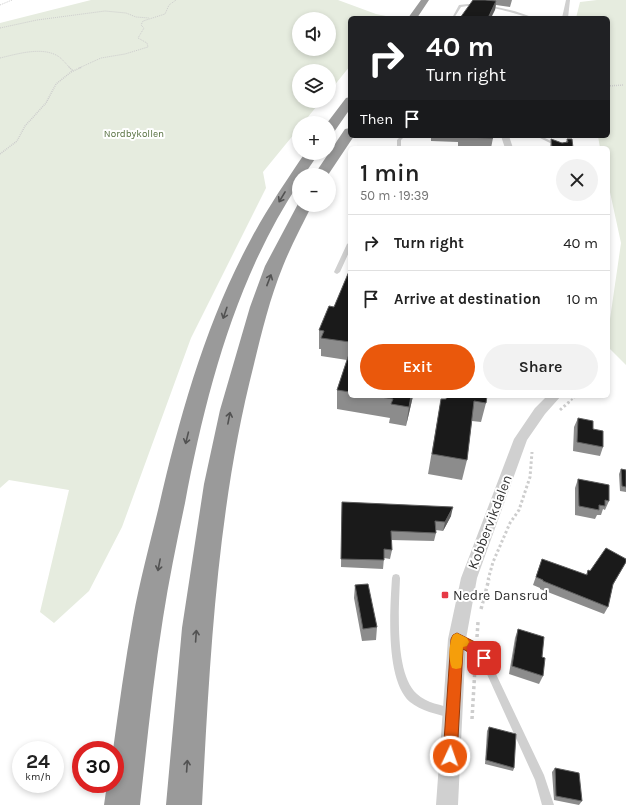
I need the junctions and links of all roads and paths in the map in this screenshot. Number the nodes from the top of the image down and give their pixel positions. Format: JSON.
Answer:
{"nodes":[{"id":1,"x":12,"y":0,"type":"edge"},
{"id":2,"x":176,"y":0,"type":"edge"},
{"id":3,"x":425,"y":0,"type":"edge"},
{"id":4,"x":568,"y":0,"type":"edge"},
{"id":5,"x":411,"y":1,"type":"edge"},
{"id":6,"x":0,"y":5,"type":"edge"},
{"id":7,"x":412,"y":16,"type":"edge"},
{"id":8,"x":413,"y":16,"type":"edge"},
{"id":9,"x":454,"y":16,"type":"edge"},
{"id":10,"x":527,"y":16,"type":"edge"},
{"id":11,"x":565,"y":16,"type":"edge"},
{"id":12,"x":150,"y":18,"type":"junction"},
{"id":13,"x":0,"y":28,"type":"edge"},
{"id":14,"x":0,"y":58,"type":"edge"},
{"id":15,"x":71,"y":72,"type":"junction"},
{"id":16,"x":622,"y":85,"type":"dead end"},
{"id":17,"x":610,"y":86,"type":"edge"},
{"id":18,"x":348,"y":103,"type":"edge"},
{"id":19,"x":336,"y":119,"type":"edge"},
{"id":20,"x":348,"y":135,"type":"edge"},
{"id":21,"x":542,"y":138,"type":"edge"},
{"id":22,"x":559,"y":146,"type":"edge"},
{"id":23,"x":0,"y":154,"type":"edge"},
{"id":24,"x":307,"y":160,"type":"edge"},
{"id":25,"x":326,"y":168,"type":"edge"},
{"id":26,"x":301,"y":212,"type":"edge"},
{"id":27,"x":348,"y":248,"type":"edge"},
{"id":28,"x":337,"y":272,"type":"dead end"},
{"id":29,"x":553,"y":398,"type":"edge"},
{"id":30,"x":574,"y":398,"type":"edge"},
{"id":31,"x":558,"y":412,"type":"dead end"},
{"id":32,"x":534,"y":446,"type":"dead end"},
{"id":33,"x":396,"y":578,"type":"dead end"},
{"id":34,"x":481,"y":610,"type":"dead end"},
{"id":35,"x":479,"y":618,"type":"dead end"},
{"id":36,"x":457,"y":639,"type":"junction"},
{"id":37,"x":476,"y":649,"type":"junction"},
{"id":38,"x":452,"y":714,"type":"junction"},
{"id":39,"x":471,"y":721,"type":"dead end"},
{"id":40,"x":122,"y":805,"type":"edge"},
{"id":41,"x":184,"y":805,"type":"edge"},
{"id":42,"x":447,"y":805,"type":"edge"},
{"id":43,"x":548,"y":805,"type":"edge"}],
"edges":[{"from":1,"to":6,"type":"path"},
{"from":2,"to":12,"type":"path"},
{"from":3,"to":8,"type":"highway"},
{"from":4,"to":11,"type":"street"},
{"from":5,"to":7,"type":"highway"},
{"from":9,"to":10,"type":"lane"},
{"from":12,"to":13,"type":"path"},
{"from":12,"to":15,"type":"path"},
{"from":14,"to":15,"type":"path"},
{"from":15,"to":23,"type":"path"},
{"from":16,"to":17,"type":"path"},
{"from":18,"to":19,"type":"highway"},
{"from":20,"to":25,"type":"highway"},
{"from":21,"to":22,"type":"lane"},
{"from":24,"to":40,"type":"highway","one_way":true},
{"from":41,"to":26,"type":"highway","one_way":true},
{"from":27,"to":28,"type":"lane"},
{"from":29,"to":36,"type":"street","name":"Kobbervikdalen"},
{"from":30,"to":31,"type":"path"},
{"from":32,"to":34,"type":"path"},
{"from":33,"to":38,"type":"lane"},
{"from":35,"to":37,"type":"path"},
{"from":36,"to":37,"type":"lane"},
{"from":36,"to":38,"type":"street","name":"Kobbervikdalen"},
{"from":37,"to":39,"type":"path"},
{"from":37,"to":43,"type":"lane"},
{"from":38,"to":42,"type":"street","name":"Kobbervikdalen"}]}
